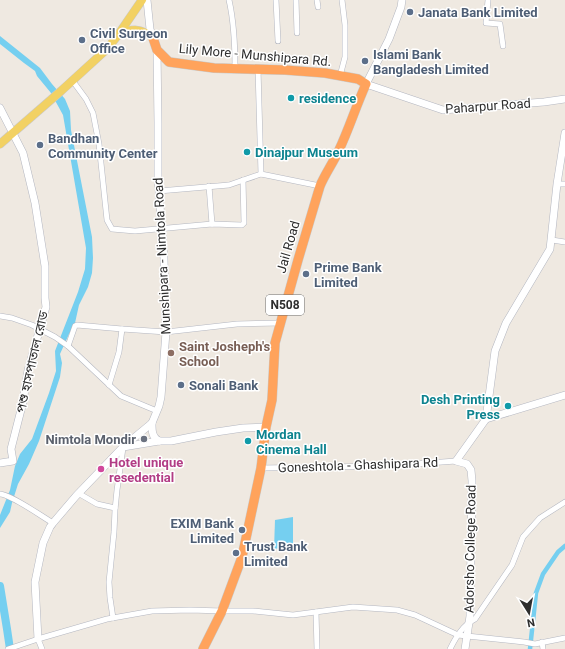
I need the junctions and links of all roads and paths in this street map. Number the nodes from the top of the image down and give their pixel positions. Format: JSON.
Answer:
{"nodes":[{"id":1,"x":142,"y":0,"type":"edge"},
{"id":2,"x":147,"y":0,"type":"edge"},
{"id":3,"x":229,"y":0,"type":"edge"},
{"id":4,"x":276,"y":0,"type":"edge"},
{"id":5,"x":296,"y":0,"type":"edge"},
{"id":6,"x":317,"y":0,"type":"edge"},
{"id":7,"x":342,"y":0,"type":"edge"},
{"id":8,"x":402,"y":0,"type":"edge"},
{"id":9,"x":488,"y":0,"type":"edge"},
{"id":10,"x":318,"y":7,"type":"dead end"},
{"id":11,"x":297,"y":33,"type":"dead end"},
{"id":12,"x":118,"y":35,"type":"junction"},
{"id":13,"x":153,"y":38,"type":"junction"},
{"id":14,"x":278,"y":41,"type":"dead end"},
{"id":15,"x":503,"y":46,"type":"dead end"},
{"id":16,"x":157,"y":50,"type":"junction"},
{"id":17,"x":235,"y":68,"type":"junction"},
{"id":18,"x":258,"y":69,"type":"junction"},
{"id":19,"x":340,"y":76,"type":"junction"},
{"id":20,"x":72,"y":80,"type":"junction"},
{"id":21,"x":366,"y":84,"type":"junction"},
{"id":22,"x":565,"y":99,"type":"edge"},
{"id":23,"x":0,"y":108,"type":"edge"},
{"id":24,"x":12,"y":133,"type":"junction"},
{"id":25,"x":565,"y":133,"type":"edge"},
{"id":26,"x":564,"y":142,"type":"edge"},
{"id":27,"x":0,"y":144,"type":"edge"},
{"id":28,"x":261,"y":174,"type":"junction"},
{"id":29,"x":243,"y":180,"type":"junction"},
{"id":30,"x":557,"y":184,"type":"junction"},
{"id":31,"x":565,"y":184,"type":"edge"},
{"id":32,"x":209,"y":186,"type":"junction"},
{"id":33,"x":320,"y":186,"type":"junction"},
{"id":34,"x":159,"y":191,"type":"junction"},
{"id":35,"x":212,"y":224,"type":"junction"},
{"id":36,"x":162,"y":229,"type":"junction"},
{"id":37,"x":552,"y":240,"type":"junction"},
{"id":38,"x":565,"y":242,"type":"edge"},
{"id":39,"x":0,"y":316,"type":"edge"},
{"id":40,"x":280,"y":323,"type":"junction"},
{"id":41,"x":39,"y":329,"type":"junction"},
{"id":42,"x":122,"y":329,"type":"junction"},
{"id":43,"x":166,"y":332,"type":"junction"},
{"id":44,"x":67,"y":345,"type":"junction"},
{"id":45,"x":109,"y":384,"type":"junction"},
{"id":46,"x":565,"y":395,"type":"edge"},
{"id":47,"x":157,"y":411,"type":"junction"},
{"id":48,"x":486,"y":419,"type":"junction"},
{"id":49,"x":152,"y":424,"type":"junction"},
{"id":50,"x":266,"y":427,"type":"junction"},
{"id":51,"x":159,"y":442,"type":"junction"},
{"id":52,"x":123,"y":447,"type":"junction"},
{"id":53,"x":456,"y":461,"type":"junction"},
{"id":54,"x":0,"y":463,"type":"edge"},
{"id":55,"x":261,"y":468,"type":"junction"},
{"id":56,"x":78,"y":493,"type":"junction"},
{"id":57,"x":2,"y":494,"type":"edge"},
{"id":58,"x":565,"y":502,"type":"edge"},
{"id":59,"x":115,"y":508,"type":"junction"},
{"id":60,"x":53,"y":523,"type":"junction"},
{"id":61,"x":222,"y":611,"type":"junction"},
{"id":62,"x":316,"y":612,"type":"junction"},
{"id":63,"x":113,"y":618,"type":"junction"},
{"id":64,"x":468,"y":622,"type":"junction"},
{"id":65,"x":458,"y":635,"type":"junction"},
{"id":66,"x":466,"y":636,"type":"junction"},
{"id":67,"x":565,"y":638,"type":"edge"},
{"id":68,"x":38,"y":639,"type":"junction"},
{"id":69,"x":542,"y":642,"type":"junction"},
{"id":70,"x":534,"y":647,"type":"edge"},
{"id":71,"x":8,"y":649,"type":"edge"},
{"id":72,"x":42,"y":649,"type":"edge"},
{"id":73,"x":203,"y":649,"type":"edge"},
{"id":74,"x":317,"y":649,"type":"edge"},
{"id":75,"x":450,"y":649,"type":"edge"},
{"id":76,"x":465,"y":649,"type":"edge"},
{"id":77,"x":543,"y":649,"type":"edge"}],
"edges":[{"from":1,"to":12,"type":"main road"},
{"from":2,"to":13,"type":"street"},
{"from":3,"to":17,"type":"street"},
{"from":4,"to":14,"type":"street"},
{"from":5,"to":11,"type":"street"},
{"from":6,"to":10,"type":"street"},
{"from":7,"to":19,"type":"street"},
{"from":8,"to":21,"type":"street"},
{"from":9,"to":15,"type":"street"},
{"from":12,"to":13,"type":"main road"},
{"from":12,"to":20,"type":"main road"},
{"from":13,"to":16,"type":"highway"},
{"from":16,"to":17,"type":"highway","name":"Lily More - Munshipara Rd."},
{"from":16,"to":34,"type":"street","name":"Munshipara - Nimtola Road"},
{"from":17,"to":18,"type":"highway","name":"Lily More - Munshipara Rd."},
{"from":18,"to":19,"type":"highway","name":"Lily More - Munshipara Rd."},
{"from":18,"to":28,"type":"street"},
{"from":19,"to":21,"type":"highway","name":"Lily More - Munshipara Rd."},
{"from":20,"to":24,"type":"main road"},
{"from":20,"to":36,"type":"street"},
{"from":21,"to":22,"type":"street","name":"Paharpur Road"},
{"from":21,"to":33,"type":"highway","name":"Jail Road","number":"N508"},
{"from":23,"to":24,"type":"street","name":"পশু হাসপাতাল রোড"},
{"from":24,"to":27,"type":"main road"},
{"from":24,"to":41,"type":"street","name":"পশু হাসপাতাল রোড"},
{"from":25,"to":26,"type":"street"},
{"from":26,"to":30,"type":"street"},
{"from":28,"to":29,"type":"street"},
{"from":28,"to":33,"type":"street"},
{"from":29,"to":32,"type":"street"},
{"from":29,"to":35,"type":"street"},
{"from":30,"to":31,"type":"street"},
{"from":30,"to":37,"type":"street"},
{"from":32,"to":34,"type":"street"},
{"from":32,"to":35,"type":"street"},
{"from":33,"to":40,"type":"highway","name":"Jail Road","number":"N508"},
{"from":34,"to":36,"type":"street","name":"Munshipara - Nimtola Road"},
{"from":35,"to":36,"type":"street"},
{"from":36,"to":43,"type":"street","name":"Munshipara - Nimtola Road"},
{"from":37,"to":38,"type":"street"},
{"from":37,"to":48,"type":"street"},
{"from":39,"to":41,"type":"street"},
{"from":40,"to":43,"type":"street"},
{"from":40,"to":50,"type":"highway","name":"Jail Road","number":"N508"},
{"from":41,"to":44,"type":"street"},
{"from":41,"to":54,"type":"street","name":"পশু হাসপাতাল রোড"},
{"from":42,"to":43,"type":"street"},
{"from":42,"to":44,"type":"street"},
{"from":42,"to":45,"type":"street"},
{"from":43,"to":47,"type":"street","name":"Munshipara - Nimtola Road"},
{"from":44,"to":45,"type":"street"},
{"from":45,"to":47,"type":"street"},
{"from":46,"to":48,"type":"street"},
{"from":47,"to":49,"type":"street","name":"Munshipara - Nimtola Road"},
{"from":48,"to":53,"type":"street"},
{"from":49,"to":51,"type":"street"},
{"from":49,"to":52,"type":"street"},
{"from":50,"to":51,"type":"street"},
{"from":50,"to":55,"type":"highway","number":"N508"},
{"from":51,"to":52,"type":"street"},
{"from":52,"to":56,"type":"street"},
{"from":52,"to":59,"type":"street"},
{"from":53,"to":55,"type":"street","name":"Goneshtola - Ghashipara Rd"},
{"from":53,"to":64,"type":"street","name":"Adorsho College Road"},
{"from":55,"to":61,"type":"highway","number":"N508"},
{"from":56,"to":59,"type":"street"},
{"from":56,"to":60,"type":"street"},
{"from":57,"to":60,"type":"street"},
{"from":58,"to":64,"type":"street"},
{"from":59,"to":63,"type":"street"},
{"from":60,"to":68,"type":"street"},
{"from":61,"to":62,"type":"street"},
{"from":61,"to":63,"type":"street"},
{"from":61,"to":73,"type":"highway","number":"N508"},
{"from":62,"to":65,"type":"street"},
{"from":62,"to":74,"type":"street"},
{"from":63,"to":68,"type":"street"},
{"from":64,"to":65,"type":"street"},
{"from":64,"to":66,"type":"street"},
{"from":65,"to":66,"type":"street"},
{"from":65,"to":75,"type":"street"},
{"from":66,"to":70,"type":"street"},
{"from":66,"to":76,"type":"street"},
{"from":67,"to":69,"type":"street"},
{"from":68,"to":71,"type":"street"},
{"from":68,"to":72,"type":"street"},
{"from":69,"to":70,"type":"street"},
{"from":69,"to":77,"type":"street"}]}
